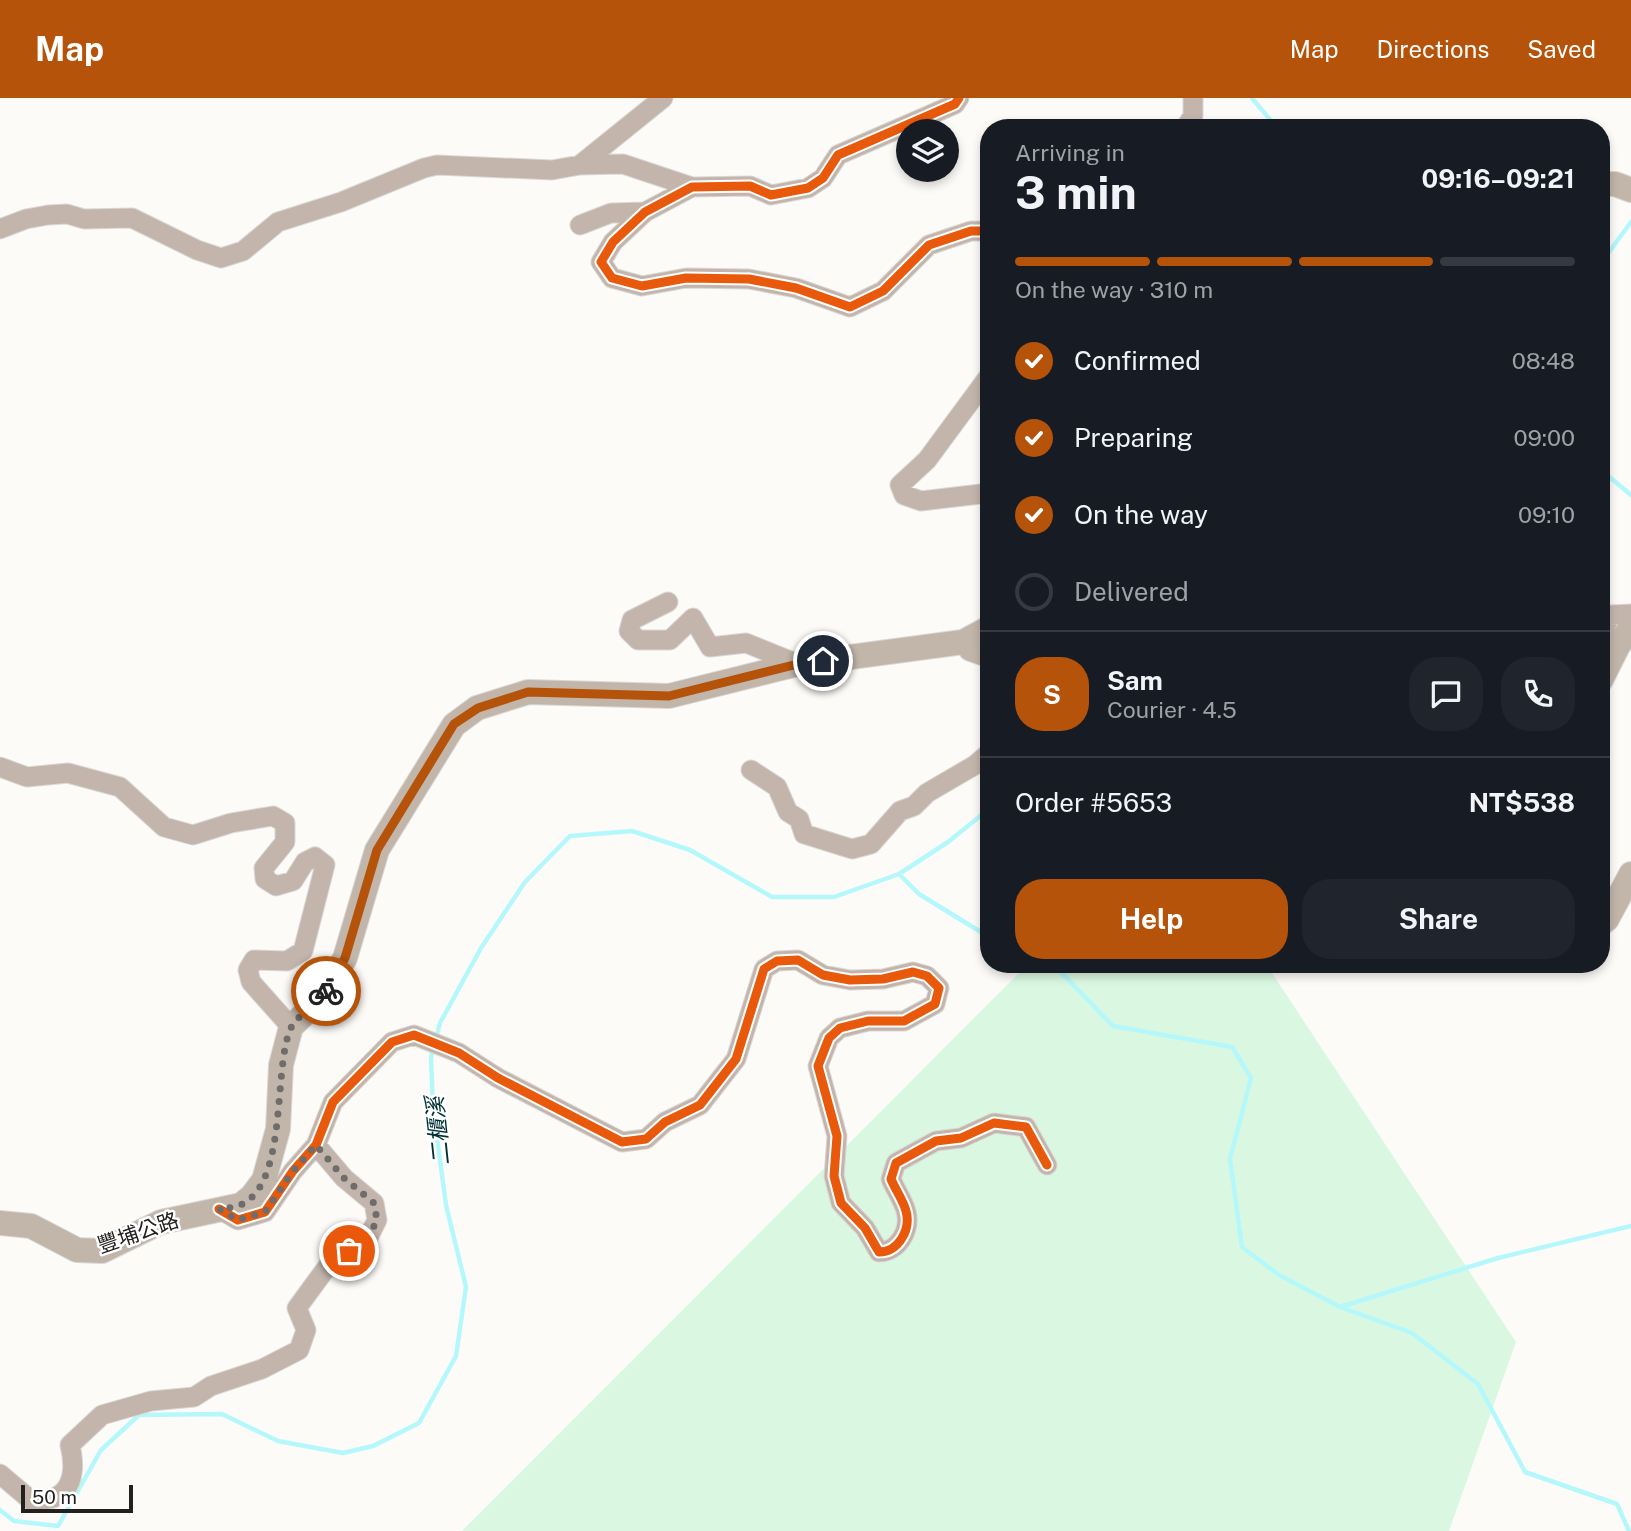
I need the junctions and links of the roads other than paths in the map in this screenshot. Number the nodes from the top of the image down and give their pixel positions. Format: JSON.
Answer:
{"nodes":[{"id":1,"x":663,"y":98,"type":"edge"},
{"id":2,"x":959,"y":98,"type":"edge"},
{"id":3,"x":1193,"y":98,"type":"edge"},
{"id":4,"x":1191,"y":119,"type":"edge"},
{"id":5,"x":580,"y":165,"type":"junction"},
{"id":6,"x":692,"y":187,"type":"junction"},
{"id":7,"x":645,"y":212,"type":"junction"},
{"id":8,"x":580,"y":225,"type":"dead end"},
{"id":9,"x":0,"y":229,"type":"edge"},
{"id":10,"x":980,"y":232,"type":"edge"},
{"id":11,"x":980,"y":388,"type":"edge"},
{"id":12,"x":980,"y":494,"type":"edge"},
{"id":13,"x":668,"y":601,"type":"dead end"},
{"id":14,"x":1631,"y":614,"type":"edge"},
{"id":15,"x":1610,"y":618,"type":"edge"},
{"id":16,"x":1631,"y":627,"type":"edge"},
{"id":17,"x":980,"y":633,"type":"edge"},
{"id":18,"x":963,"y":642,"type":"junction"},
{"id":19,"x":980,"y":655,"type":"edge"},
{"id":20,"x":1610,"y":662,"type":"edge"},
{"id":21,"x":798,"y":664,"type":"junction"},
{"id":22,"x":980,"y":760,"type":"edge"},
{"id":23,"x":0,"y":767,"type":"edge"},
{"id":24,"x":751,"y":771,"type":"dead end"},
{"id":25,"x":1631,"y":874,"type":"edge"},
{"id":26,"x":1610,"y":913,"type":"edge"},
{"id":27,"x":290,"y":1027,"type":"junction"},
{"id":28,"x":316,"y":1145,"type":"junction"},
{"id":29,"x":1047,"y":1165,"type":"dead end"},
{"id":30,"x":219,"y":1209,"type":"junction"},
{"id":31,"x":0,"y":1223,"type":"edge"},
{"id":32,"x":0,"y":1474,"type":"edge"}],
"edges":[{"from":1,"to":5,"type":"street"},
{"from":2,"to":6,"type":"street"},
{"from":3,"to":4,"type":"street"},
{"from":5,"to":6,"type":"street"},
{"from":5,"to":9,"type":"street"},
{"from":6,"to":7,"type":"street"},
{"from":7,"to":8,"type":"street"},
{"from":7,"to":10,"type":"street"},
{"from":11,"to":12,"type":"street"},
{"from":13,"to":21,"type":"street"},
{"from":14,"to":15,"type":"street"},
{"from":16,"to":20,"type":"main road"},
{"from":17,"to":18,"type":"main road"},
{"from":18,"to":19,"type":"street"},
{"from":18,"to":21,"type":"main road"},
{"from":21,"to":27,"type":"main road"},
{"from":22,"to":24,"type":"street"},
{"from":23,"to":27,"type":"street"},
{"from":25,"to":26,"type":"main road"},
{"from":27,"to":30,"type":"main road","name":"豐埔公路"},
{"from":28,"to":29,"type":"street"},
{"from":28,"to":30,"type":"street"},
{"from":28,"to":32,"type":"street"},
{"from":30,"to":31,"type":"main road","name":"豐埔公路"}]}
